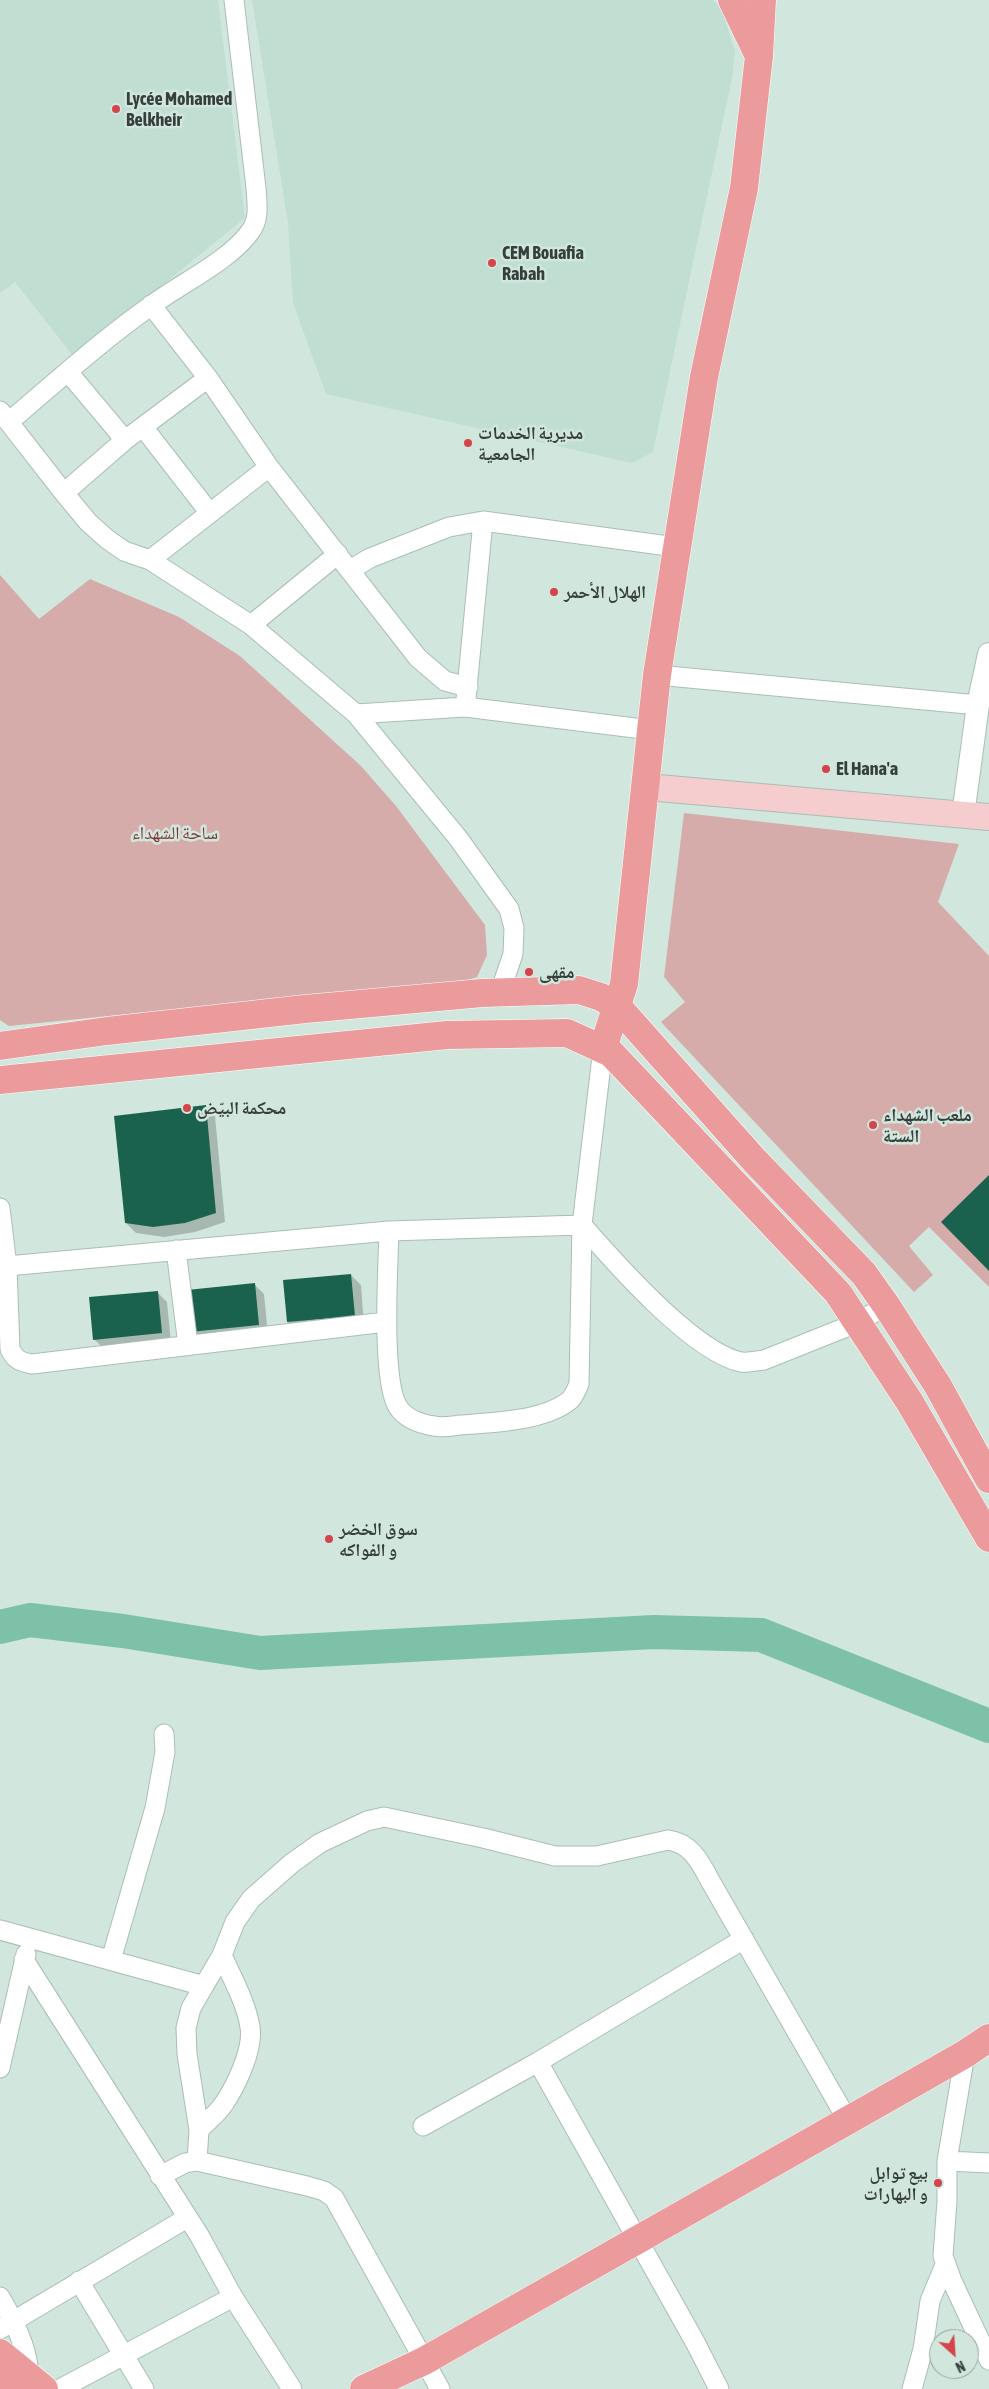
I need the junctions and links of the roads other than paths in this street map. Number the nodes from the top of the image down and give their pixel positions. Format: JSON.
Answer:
{"nodes":[{"id":1,"x":234,"y":0,"type":"edge"},
{"id":2,"x":732,"y":0,"type":"edge"},
{"id":3,"x":762,"y":0,"type":"edge"},
{"id":4,"x":759,"y":56,"type":"junction"},
{"id":5,"x":151,"y":305,"type":"junction"},
{"id":6,"x":68,"y":372,"type":"junction"},
{"id":7,"x":208,"y":378,"type":"junction"},
{"id":8,"x":5,"y":416,"type":"edge"},
{"id":9,"x":144,"y":427,"type":"junction"},
{"id":10,"x":125,"y":440,"type":"junction"},
{"id":11,"x":269,"y":467,"type":"junction"},
{"id":12,"x":64,"y":493,"type":"junction"},
{"id":13,"x":209,"y":512,"type":"junction"},
{"id":14,"x":483,"y":521,"type":"junction"},
{"id":15,"x":676,"y":547,"type":"junction"},
{"id":16,"x":338,"y":554,"type":"junction"},
{"id":17,"x":150,"y":560,"type":"junction"},
{"id":18,"x":350,"y":570,"type":"junction"},
{"id":19,"x":251,"y":625,"type":"junction"},
{"id":20,"x":989,"y":654,"type":"edge"},
{"id":21,"x":657,"y":675,"type":"junction"},
{"id":22,"x":468,"y":687,"type":"junction"},
{"id":23,"x":978,"y":704,"type":"junction"},
{"id":24,"x":466,"y":708,"type":"junction"},
{"id":25,"x":356,"y":714,"type":"junction"},
{"id":26,"x":652,"y":730,"type":"junction"},
{"id":27,"x":647,"y":787,"type":"junction"},
{"id":28,"x":963,"y":814,"type":"junction"},
{"id":29,"x":989,"y":817,"type":"edge"},
{"id":30,"x":500,"y":992,"type":"junction"},
{"id":31,"x":618,"y":1007,"type":"junction"},
{"id":32,"x":107,"y":1031,"type":"junction"},
{"id":33,"x":0,"y":1046,"type":"edge"},
{"id":34,"x":603,"y":1048,"type":"junction"},
{"id":35,"x":107,"y":1069,"type":"junction"},
{"id":36,"x":0,"y":1080,"type":"edge"},
{"id":37,"x":0,"y":1208,"type":"edge"},
{"id":38,"x":582,"y":1225,"type":"junction"},
{"id":39,"x":389,"y":1230,"type":"junction"},
{"id":40,"x":176,"y":1250,"type":"junction"},
{"id":41,"x":7,"y":1266,"type":"junction"},
{"id":42,"x":886,"y":1304,"type":"junction"},
{"id":43,"x":4,"y":1308,"type":"edge"},
{"id":44,"x":386,"y":1322,"type":"junction"},
{"id":45,"x":859,"y":1322,"type":"junction"},
{"id":46,"x":188,"y":1345,"type":"junction"},
{"id":47,"x":989,"y":1479,"type":"edge"},
{"id":48,"x":989,"y":1538,"type":"edge"},
{"id":49,"x":164,"y":1734,"type":"dead end"},
{"id":50,"x":0,"y":1930,"type":"edge"},
{"id":51,"x":31,"y":1938,"type":"junction"},
{"id":52,"x":744,"y":1939,"type":"junction"},
{"id":53,"x":222,"y":1955,"type":"junction"},
{"id":54,"x":24,"y":1960,"type":"junction"},
{"id":55,"x":111,"y":1960,"type":"junction"},
{"id":56,"x":204,"y":1986,"type":"junction"},
{"id":57,"x":989,"y":2038,"type":"edge"},
{"id":58,"x":965,"y":2054,"type":"junction"},
{"id":59,"x":538,"y":2062,"type":"junction"},
{"id":60,"x":0,"y":2068,"type":"edge"},
{"id":61,"x":848,"y":2120,"type":"junction"},
{"id":62,"x":423,"y":2126,"type":"dead end"},
{"id":63,"x":199,"y":2130,"type":"junction"},
{"id":64,"x":197,"y":2161,"type":"junction"},
{"id":65,"x":947,"y":2161,"type":"junction"},
{"id":66,"x":989,"y":2163,"type":"edge"},
{"id":67,"x":160,"y":2176,"type":"junction"},
{"id":68,"x":187,"y":2218,"type":"junction"},
{"id":69,"x":638,"y":2239,"type":"junction"},
{"id":70,"x":945,"y":2265,"type":"junction"},
{"id":71,"x":79,"y":2281,"type":"junction"},
{"id":72,"x":0,"y":2297,"type":"edge"},
{"id":73,"x":233,"y":2297,"type":"junction"},
{"id":74,"x":7,"y":2325,"type":"edge"},
{"id":75,"x":0,"y":2353,"type":"edge"},
{"id":76,"x":123,"y":2355,"type":"junction"},
{"id":77,"x":989,"y":2360,"type":"edge"},
{"id":78,"x":424,"y":2361,"type":"junction"},
{"id":79,"x":0,"y":2379,"type":"edge"},
{"id":80,"x":28,"y":2384,"type":"edge"},
{"id":81,"x":60,"y":2389,"type":"edge"},
{"id":82,"x":144,"y":2389,"type":"edge"},
{"id":83,"x":292,"y":2389,"type":"edge"},
{"id":84,"x":364,"y":2389,"type":"edge"},
{"id":85,"x":440,"y":2389,"type":"edge"},
{"id":86,"x":719,"y":2389,"type":"edge"},
{"id":87,"x":912,"y":2389,"type":"edge"}],
"edges":[{"from":1,"to":5,"type":"street"},
{"from":2,"to":4,"type":"main road"},
{"from":3,"to":4,"type":"main road"},
{"from":4,"to":15,"type":"main road"},
{"from":5,"to":6,"type":"street"},
{"from":5,"to":7,"type":"street"},
{"from":6,"to":8,"type":"street"},
{"from":6,"to":10,"type":"street"},
{"from":7,"to":9,"type":"street"},
{"from":7,"to":11,"type":"street"},
{"from":8,"to":12,"type":"street"},
{"from":9,"to":10,"type":"street"},
{"from":9,"to":13,"type":"street"},
{"from":10,"to":12,"type":"street"},
{"from":11,"to":13,"type":"street"},
{"from":11,"to":16,"type":"street"},
{"from":12,"to":17,"type":"street"},
{"from":13,"to":17,"type":"street"},
{"from":14,"to":15,"type":"street"},
{"from":14,"to":18,"type":"street"},
{"from":14,"to":22,"type":"street"},
{"from":15,"to":21,"type":"main road"},
{"from":16,"to":18,"type":"street"},
{"from":16,"to":19,"type":"street"},
{"from":17,"to":19,"type":"street"},
{"from":18,"to":22,"type":"street"},
{"from":19,"to":25,"type":"street"},
{"from":20,"to":23,"type":"street"},
{"from":21,"to":23,"type":"street"},
{"from":21,"to":26,"type":"main road"},
{"from":22,"to":24,"type":"street"},
{"from":23,"to":28,"type":"street"},
{"from":24,"to":25,"type":"street"},
{"from":24,"to":26,"type":"street"},
{"from":25,"to":30,"type":"street"},
{"from":26,"to":27,"type":"main road"},
{"from":27,"to":28,"type":"main road"},
{"from":27,"to":31,"type":"main road"},
{"from":28,"to":29,"type":"main road"},
{"from":30,"to":31,"type":"main road"},
{"from":30,"to":32,"type":"main road"},
{"from":31,"to":34,"type":"main road"},
{"from":31,"to":42,"type":"main road"},
{"from":32,"to":33,"type":"main road"},
{"from":32,"to":35,"type":"main road"},
{"from":34,"to":35,"type":"main road"},
{"from":34,"to":38,"type":"street"},
{"from":34,"to":45,"type":"main road"},
{"from":35,"to":36,"type":"main road"},
{"from":37,"to":41,"type":"street"},
{"from":38,"to":39,"type":"street"},
{"from":38,"to":44,"type":"street"},
{"from":38,"to":45,"type":"street"},
{"from":39,"to":40,"type":"street"},
{"from":39,"to":44,"type":"street"},
{"from":40,"to":41,"type":"street"},
{"from":40,"to":46,"type":"street"},
{"from":41,"to":43,"type":"street"},
{"from":42,"to":45,"type":"street"},
{"from":42,"to":47,"type":"main road"},
{"from":43,"to":46,"type":"street"},
{"from":44,"to":46,"type":"street"},
{"from":45,"to":48,"type":"main road"},
{"from":49,"to":55,"type":"street"},
{"from":50,"to":51,"type":"street"},
{"from":51,"to":54,"type":"street"},
{"from":51,"to":55,"type":"street"},
{"from":52,"to":53,"type":"street"},
{"from":52,"to":59,"type":"street"},
{"from":52,"to":61,"type":"street"},
{"from":53,"to":56,"type":"street"},
{"from":53,"to":63,"type":"street"},
{"from":54,"to":60,"type":"street"},
{"from":54,"to":67,"type":"street"},
{"from":55,"to":56,"type":"street"},
{"from":56,"to":63,"type":"street"},
{"from":57,"to":58,"type":"main road"},
{"from":58,"to":61,"type":"main road"},
{"from":58,"to":65,"type":"street"},
{"from":59,"to":62,"type":"street"},
{"from":59,"to":69,"type":"street"},
{"from":61,"to":69,"type":"main road"},
{"from":63,"to":64,"type":"street"},
{"from":64,"to":67,"type":"street"},
{"from":64,"to":78,"type":"street"},
{"from":65,"to":66,"type":"street"},
{"from":65,"to":70,"type":"street"},
{"from":67,"to":68,"type":"street"},
{"from":68,"to":71,"type":"street"},
{"from":68,"to":73,"type":"street"},
{"from":69,"to":78,"type":"main road"},
{"from":69,"to":86,"type":"street"},
{"from":70,"to":77,"type":"street"},
{"from":70,"to":87,"type":"street"},
{"from":71,"to":74,"type":"street"},
{"from":71,"to":76,"type":"street"},
{"from":72,"to":74,"type":"street"},
{"from":73,"to":76,"type":"street"},
{"from":73,"to":83,"type":"street"},
{"from":74,"to":80,"type":"street"},
{"from":75,"to":80,"type":"main road"},
{"from":76,"to":81,"type":"street"},
{"from":76,"to":82,"type":"street"},
{"from":78,"to":84,"type":"main road"},
{"from":78,"to":85,"type":"street"},
{"from":79,"to":80,"type":"main road"}]}
